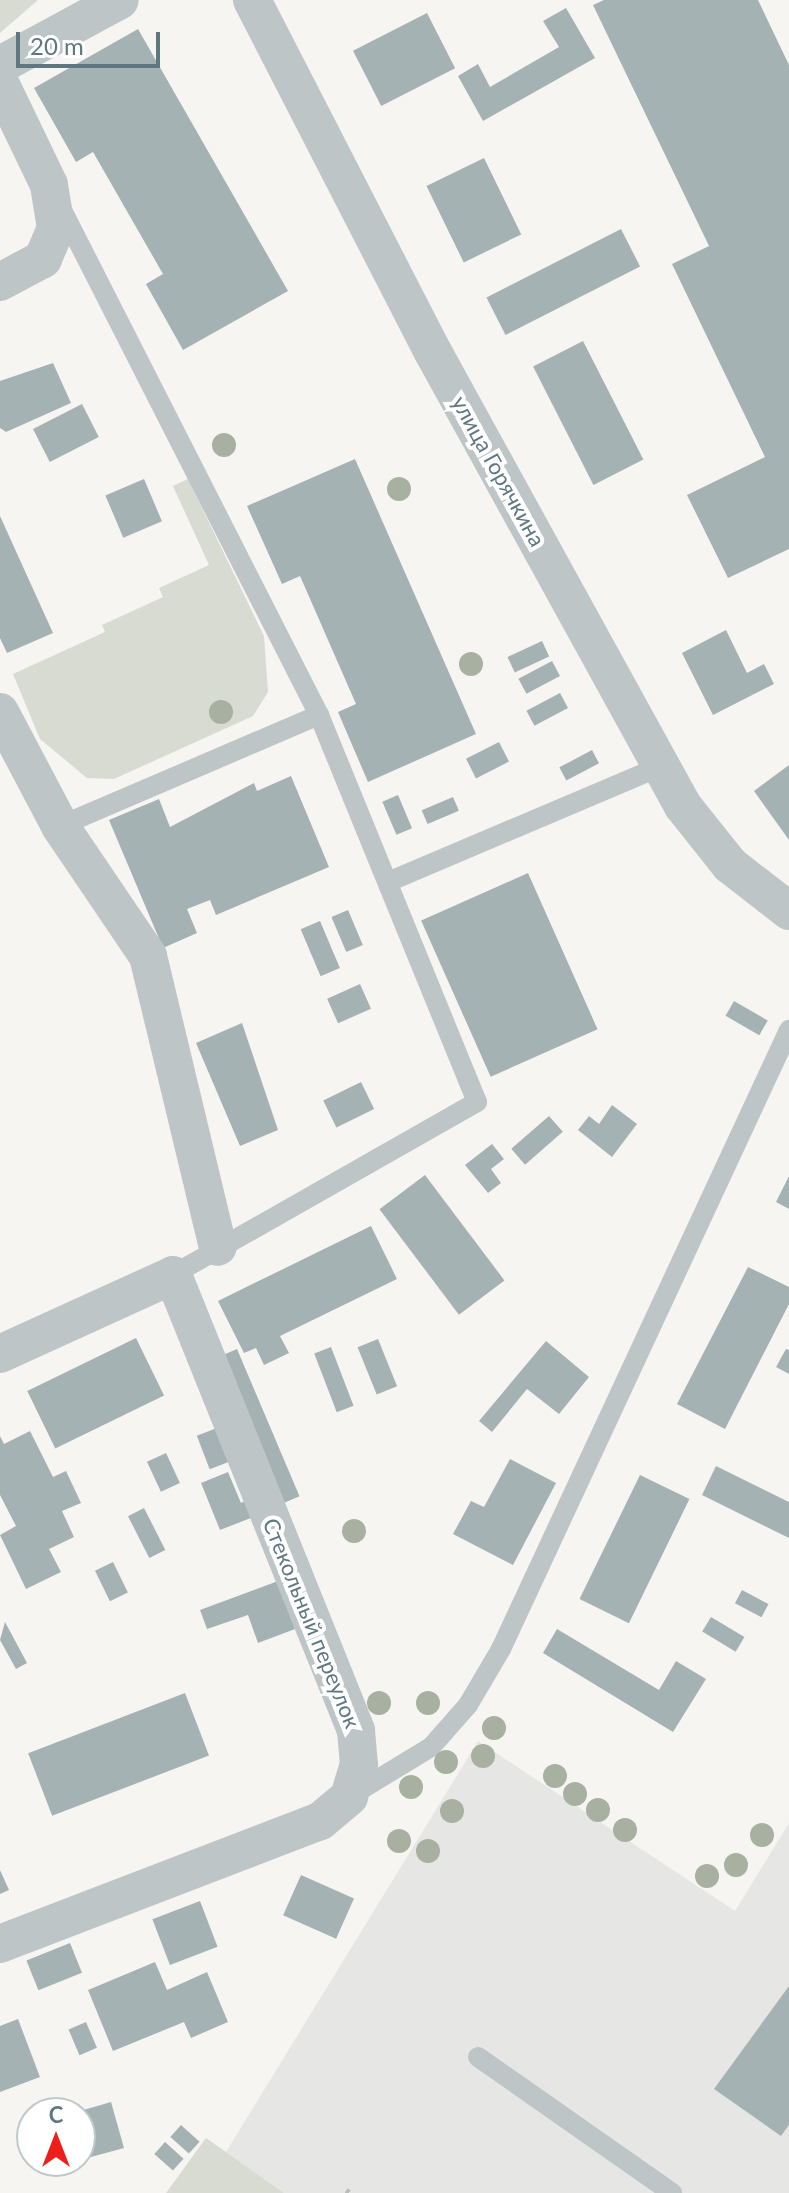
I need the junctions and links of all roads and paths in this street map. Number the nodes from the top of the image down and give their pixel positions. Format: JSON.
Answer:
{"nodes":[{"id":1,"x":120,"y":0,"type":"edge"},
{"id":2,"x":252,"y":0,"type":"edge"},
{"id":3,"x":0,"y":65,"type":"edge"},
{"id":4,"x":0,"y":83,"type":"edge"},
{"id":5,"x":49,"y":185,"type":"junction"},
{"id":6,"x":0,"y":282,"type":"edge"},
{"id":7,"x":0,"y":712,"type":"edge"},
{"id":8,"x":319,"y":715,"type":"junction"},
{"id":9,"x":661,"y":766,"type":"junction"},
{"id":10,"x":60,"y":826,"type":"junction"},
{"id":11,"x":388,"y":882,"type":"junction"},
{"id":12,"x":789,"y":911,"type":"edge"},
{"id":13,"x":789,"y":1030,"type":"edge"},
{"id":14,"x":218,"y":1247,"type":"junction"},
{"id":15,"x":173,"y":1275,"type":"junction"},
{"id":16,"x":0,"y":1354,"type":"edge"},
{"id":17,"x":349,"y":1797,"type":"junction"},
{"id":18,"x":0,"y":1944,"type":"edge"},
{"id":19,"x":478,"y":2057,"type":"dead end"},
{"id":20,"x":672,"y":2193,"type":"edge"}],
"edges":[{"from":1,"to":3,"type":"street"},
{"from":2,"to":9,"type":"street","name":"улица Горячкина"},
{"from":4,"to":5,"type":"street"},
{"from":5,"to":6,"type":"street"},
{"from":5,"to":8,"type":"lane"},
{"from":7,"to":10,"type":"street"},
{"from":8,"to":10,"type":"lane"},
{"from":8,"to":11,"type":"lane"},
{"from":9,"to":11,"type":"lane"},
{"from":9,"to":12,"type":"street","name":"улица Горячкина"},
{"from":10,"to":14,"type":"street"},
{"from":11,"to":14,"type":"lane"},
{"from":13,"to":17,"type":"lane"},
{"from":14,"to":15,"type":"lane"},
{"from":15,"to":16,"type":"street"},
{"from":15,"to":17,"type":"street","name":"Стекольный переулок"},
{"from":17,"to":18,"type":"street"},
{"from":19,"to":20,"type":"lane"}]}
